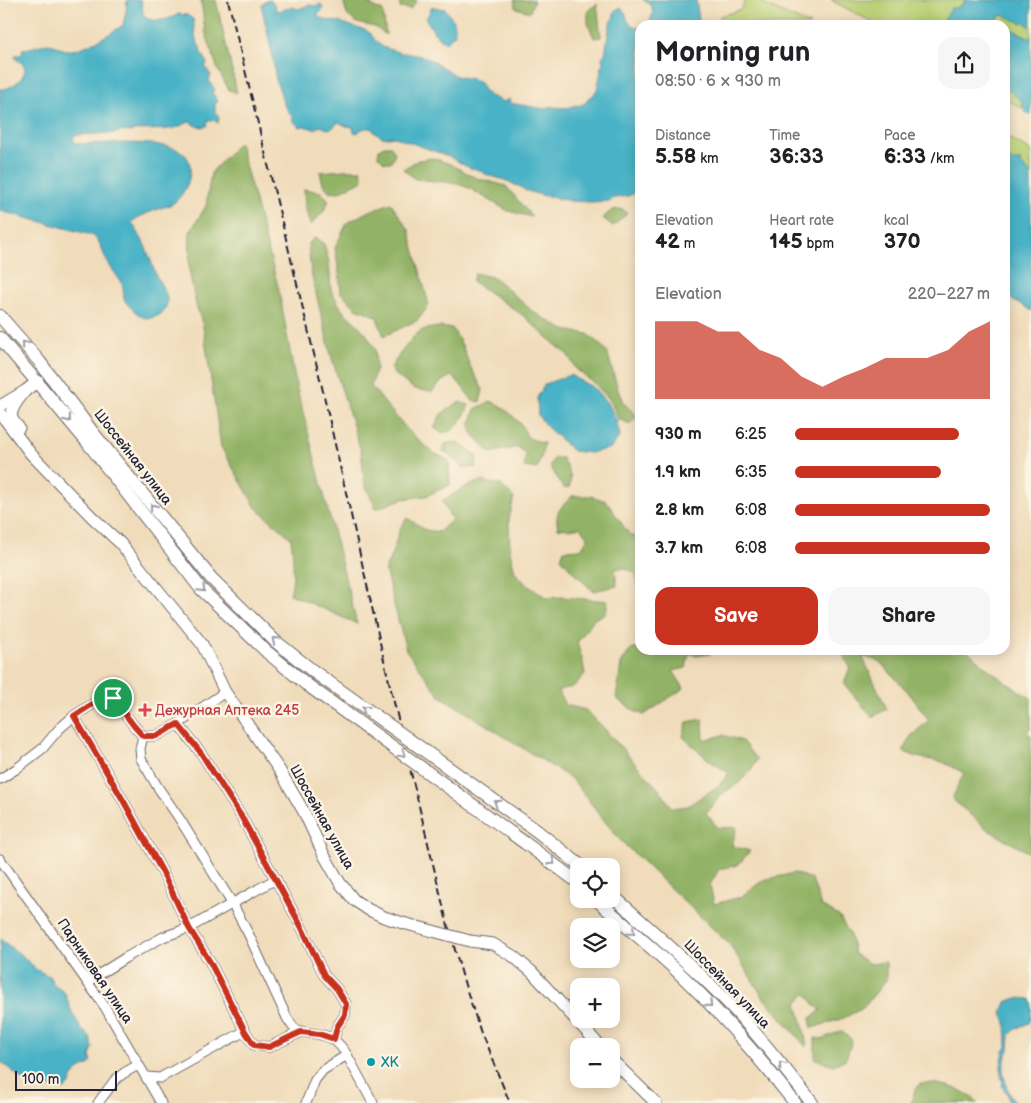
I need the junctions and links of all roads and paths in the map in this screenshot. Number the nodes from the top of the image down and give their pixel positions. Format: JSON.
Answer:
{"nodes":[{"id":1,"x":0,"y":316,"type":"edge"},
{"id":2,"x":0,"y":338,"type":"edge"},
{"id":3,"x":48,"y":373,"type":"junction"},
{"id":4,"x":38,"y":381,"type":"junction"},
{"id":5,"x":25,"y":391,"type":"junction"},
{"id":6,"x":0,"y":406,"type":"edge"},
{"id":7,"x":0,"y":413,"type":"edge"},
{"id":8,"x":0,"y":424,"type":"edge"},
{"id":9,"x":27,"y":449,"type":"junction"},
{"id":10,"x":46,"y":469,"type":"junction"},
{"id":11,"x":225,"y":692,"type":"junction"},
{"id":12,"x":74,"y":716,"type":"junction"},
{"id":13,"x":178,"y":724,"type":"junction"},
{"id":14,"x":143,"y":736,"type":"junction"},
{"id":15,"x":0,"y":779,"type":"edge"},
{"id":16,"x":571,"y":858,"type":"edge"},
{"id":17,"x":0,"y":859,"type":"edge"},
{"id":18,"x":570,"y":876,"type":"edge"},
{"id":19,"x":276,"y":880,"type":"junction"},
{"id":20,"x":620,"y":902,"type":"edge"},
{"id":21,"x":232,"y":903,"type":"junction"},
{"id":22,"x":606,"y":908,"type":"edge"},
{"id":23,"x":189,"y":928,"type":"junction"},
{"id":24,"x":87,"y":982,"type":"junction"},
{"id":25,"x":245,"y":1031,"type":"junction"},
{"id":26,"x":301,"y":1032,"type":"junction"},
{"id":27,"x":593,"y":1038,"type":"edge"},
{"id":28,"x":334,"y":1039,"type":"junction"},
{"id":29,"x":347,"y":1055,"type":"junction"},
{"id":30,"x":138,"y":1065,"type":"junction"},
{"id":31,"x":620,"y":1068,"type":"edge"},
{"id":32,"x":146,"y":1077,"type":"junction"},
{"id":33,"x":98,"y":1103,"type":"edge"},
{"id":34,"x":161,"y":1103,"type":"edge"},
{"id":35,"x":306,"y":1103,"type":"edge"},
{"id":36,"x":373,"y":1103,"type":"edge"},
{"id":37,"x":656,"y":1103,"type":"edge"},
{"id":38,"x":795,"y":1103,"type":"edge"},
{"id":39,"x":812,"y":1103,"type":"edge"}],
"edges":[{"from":3,"to":1,"type":"main road","name":"Шоссейная улица","one_way":true},
{"from":2,"to":4,"type":"main road","name":"Шоссейная улица"},
{"from":3,"to":4,"type":"main road"},
{"from":16,"to":3,"type":"main road","name":"Шоссейная улица","one_way":true,"bridge":true},
{"from":4,"to":5,"type":"main road"},
{"from":4,"to":18,"type":"main road","name":"Шоссейная улица","one_way":true,"bridge":true},
{"from":5,"to":6,"type":"main road"},
{"from":5,"to":10,"type":"main road","name":"Шоссейная улица"},
{"from":7,"to":9,"type":"main road","name":"Шоссейная улица"},
{"from":8,"to":9,"type":"main road"},
{"from":9,"to":10,"type":"main road","name":"Шоссейная улица"},
{"from":10,"to":11,"type":"main road","name":"Шоссейная улица"},
{"from":11,"to":13,"type":"street"},
{"from":11,"to":27,"type":"main road","name":"Шоссейная улица","bridge":true},
{"from":12,"to":14,"type":"street"},
{"from":12,"to":15,"type":"street"},
{"from":12,"to":23,"type":"street"},
{"from":13,"to":14,"type":"street"},
{"from":13,"to":19,"type":"street"},
{"from":14,"to":21,"type":"street"},
{"from":17,"to":24,"type":"street","name":"Парниковая улица"},
{"from":19,"to":21,"type":"street"},
{"from":19,"to":28,"type":"street"},
{"from":39,"to":20,"type":"main road","name":"Шоссейная улица","one_way":true},
{"from":21,"to":23,"type":"street"},
{"from":21,"to":26,"type":"street"},
{"from":22,"to":38,"type":"main road","name":"Шоссейная улица","one_way":true},
{"from":23,"to":24,"type":"street"},
{"from":23,"to":25,"type":"street"},
{"from":24,"to":30,"type":"street","name":"Парниковая улица"},
{"from":25,"to":26,"type":"street"},
{"from":25,"to":32,"type":"street"},
{"from":26,"to":28,"type":"street"},
{"from":28,"to":29,"type":"street"},
{"from":29,"to":35,"type":"street"},
{"from":29,"to":36,"type":"street"},
{"from":30,"to":32,"type":"street","name":"Парниковая улица"},
{"from":30,"to":33,"type":"street"},
{"from":31,"to":37,"type":"main road"},
{"from":32,"to":34,"type":"street","name":"Парниковая улица"}]}
